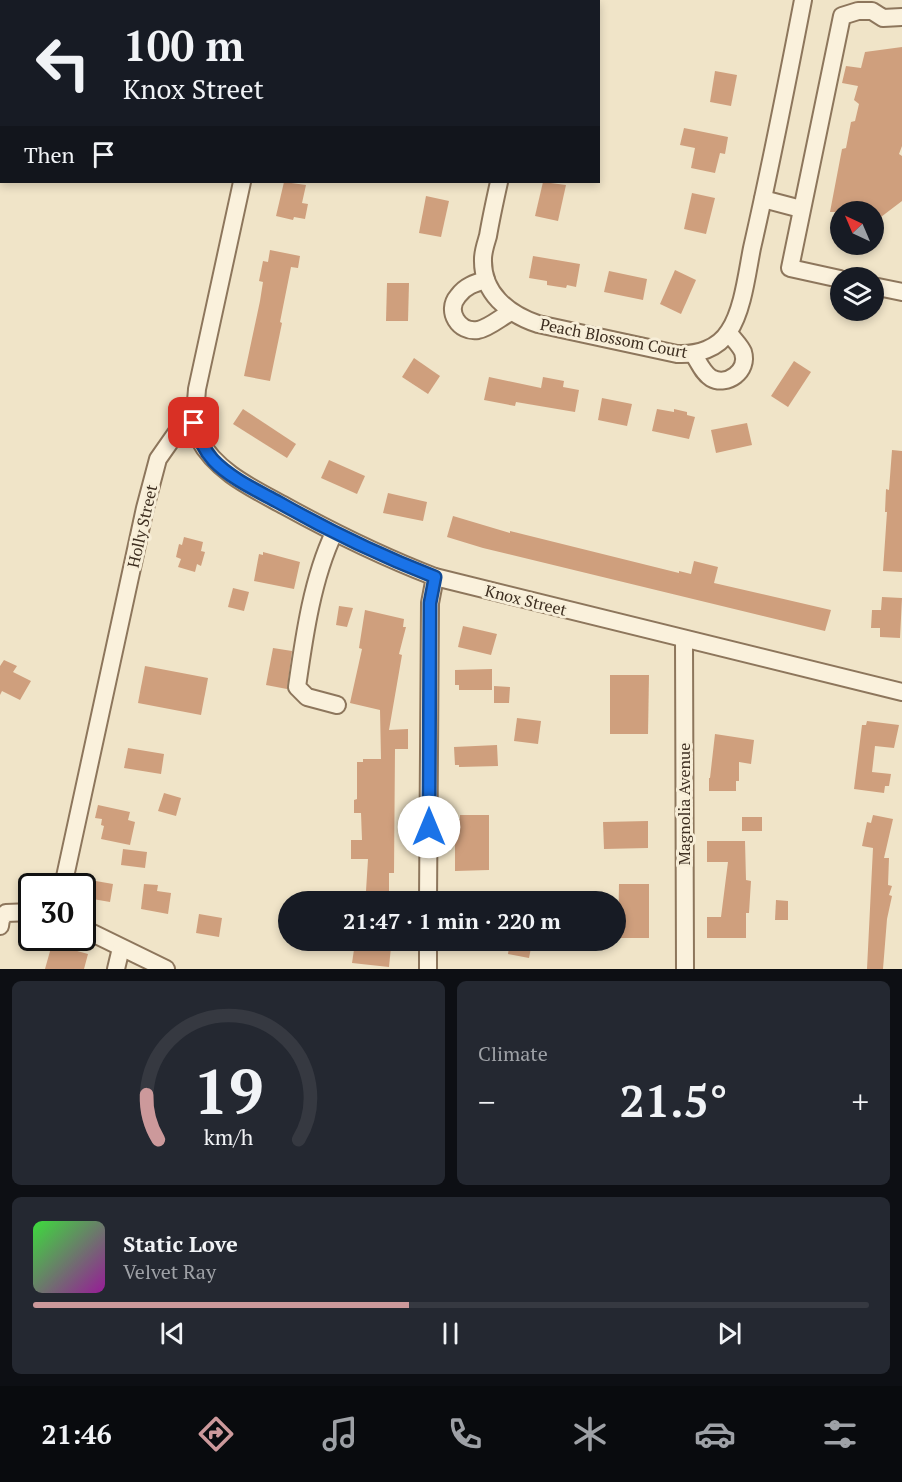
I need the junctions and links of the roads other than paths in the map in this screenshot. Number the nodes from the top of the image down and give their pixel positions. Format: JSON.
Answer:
{"nodes":[{"id":1,"x":803,"y":0,"type":"edge"},
{"id":2,"x":873,"y":6,"type":"edge"},
{"id":3,"x":902,"y":17,"type":"edge"},
{"id":4,"x":242,"y":183,"type":"edge"},
{"id":5,"x":499,"y":183,"type":"edge"},
{"id":6,"x":763,"y":199,"type":"junction"},
{"id":7,"x":801,"y":209,"type":"junction"},
{"id":8,"x":830,"y":277,"type":"edge"},
{"id":9,"x":486,"y":280,"type":"junction"},
{"id":10,"x":884,"y":288,"type":"edge"},
{"id":11,"x":902,"y":292,"type":"edge"},
{"id":12,"x":511,"y":312,"type":"junction"},
{"id":13,"x":729,"y":333,"type":"junction"},
{"id":14,"x":694,"y":355,"type":"junction"},
{"id":15,"x":194,"y":423,"type":"junction"},
{"id":16,"x":334,"y":533,"type":"junction"},
{"id":17,"x":435,"y":577,"type":"junction"},
{"id":18,"x":684,"y":639,"type":"junction"},
{"id":19,"x":902,"y":692,"type":"edge"},
{"id":20,"x":337,"y":705,"type":"dead end"},
{"id":21,"x":66,"y":873,"type":"edge"},
{"id":22,"x":428,"y":891,"type":"edge"},
{"id":23,"x":18,"y":913,"type":"edge"},
{"id":24,"x":0,"y":926,"type":"edge"},
{"id":25,"x":96,"y":935,"type":"edge"},
{"id":26,"x":121,"y":948,"type":"junction"},
{"id":27,"x":428,"y":951,"type":"edge"},
{"id":28,"x":116,"y":969,"type":"edge"},
{"id":29,"x":165,"y":969,"type":"edge"},
{"id":30,"x":428,"y":969,"type":"edge"},
{"id":31,"x":685,"y":969,"type":"edge"}],
"edges":[{"from":1,"to":6,"type":"street"},
{"from":2,"to":3,"type":"street"},
{"from":2,"to":7,"type":"street"},
{"from":4,"to":15,"type":"street"},
{"from":5,"to":9,"type":"street"},
{"from":6,"to":7,"type":"street"},
{"from":6,"to":13,"type":"street"},
{"from":7,"to":8,"type":"street"},
{"from":9,"to":12,"type":"street","name":"Peach Blossom Court"},
{"from":9,"to":12,"type":"street"},
{"from":10,"to":11,"type":"street"},
{"from":12,"to":14,"type":"street","name":"Peach Blossom Court"},
{"from":13,"to":14,"type":"street","name":"Peach Blossom Court"},
{"from":13,"to":14,"type":"street"},
{"from":15,"to":16,"type":"street","name":"Knox Street"},
{"from":15,"to":21,"type":"street","name":"Holly Street"},
{"from":16,"to":17,"type":"street","name":"Knox Street"},
{"from":16,"to":20,"type":"street"},
{"from":17,"to":18,"type":"street","name":"Knox Street"},
{"from":17,"to":22,"type":"street"},
{"from":18,"to":19,"type":"street","name":"Knox Street"},
{"from":18,"to":31,"type":"street","name":"Magnolia Avenue"},
{"from":23,"to":24,"type":"street"},
{"from":25,"to":26,"type":"street"},
{"from":26,"to":28,"type":"street"},
{"from":26,"to":29,"type":"street"},
{"from":27,"to":30,"type":"street"}]}
